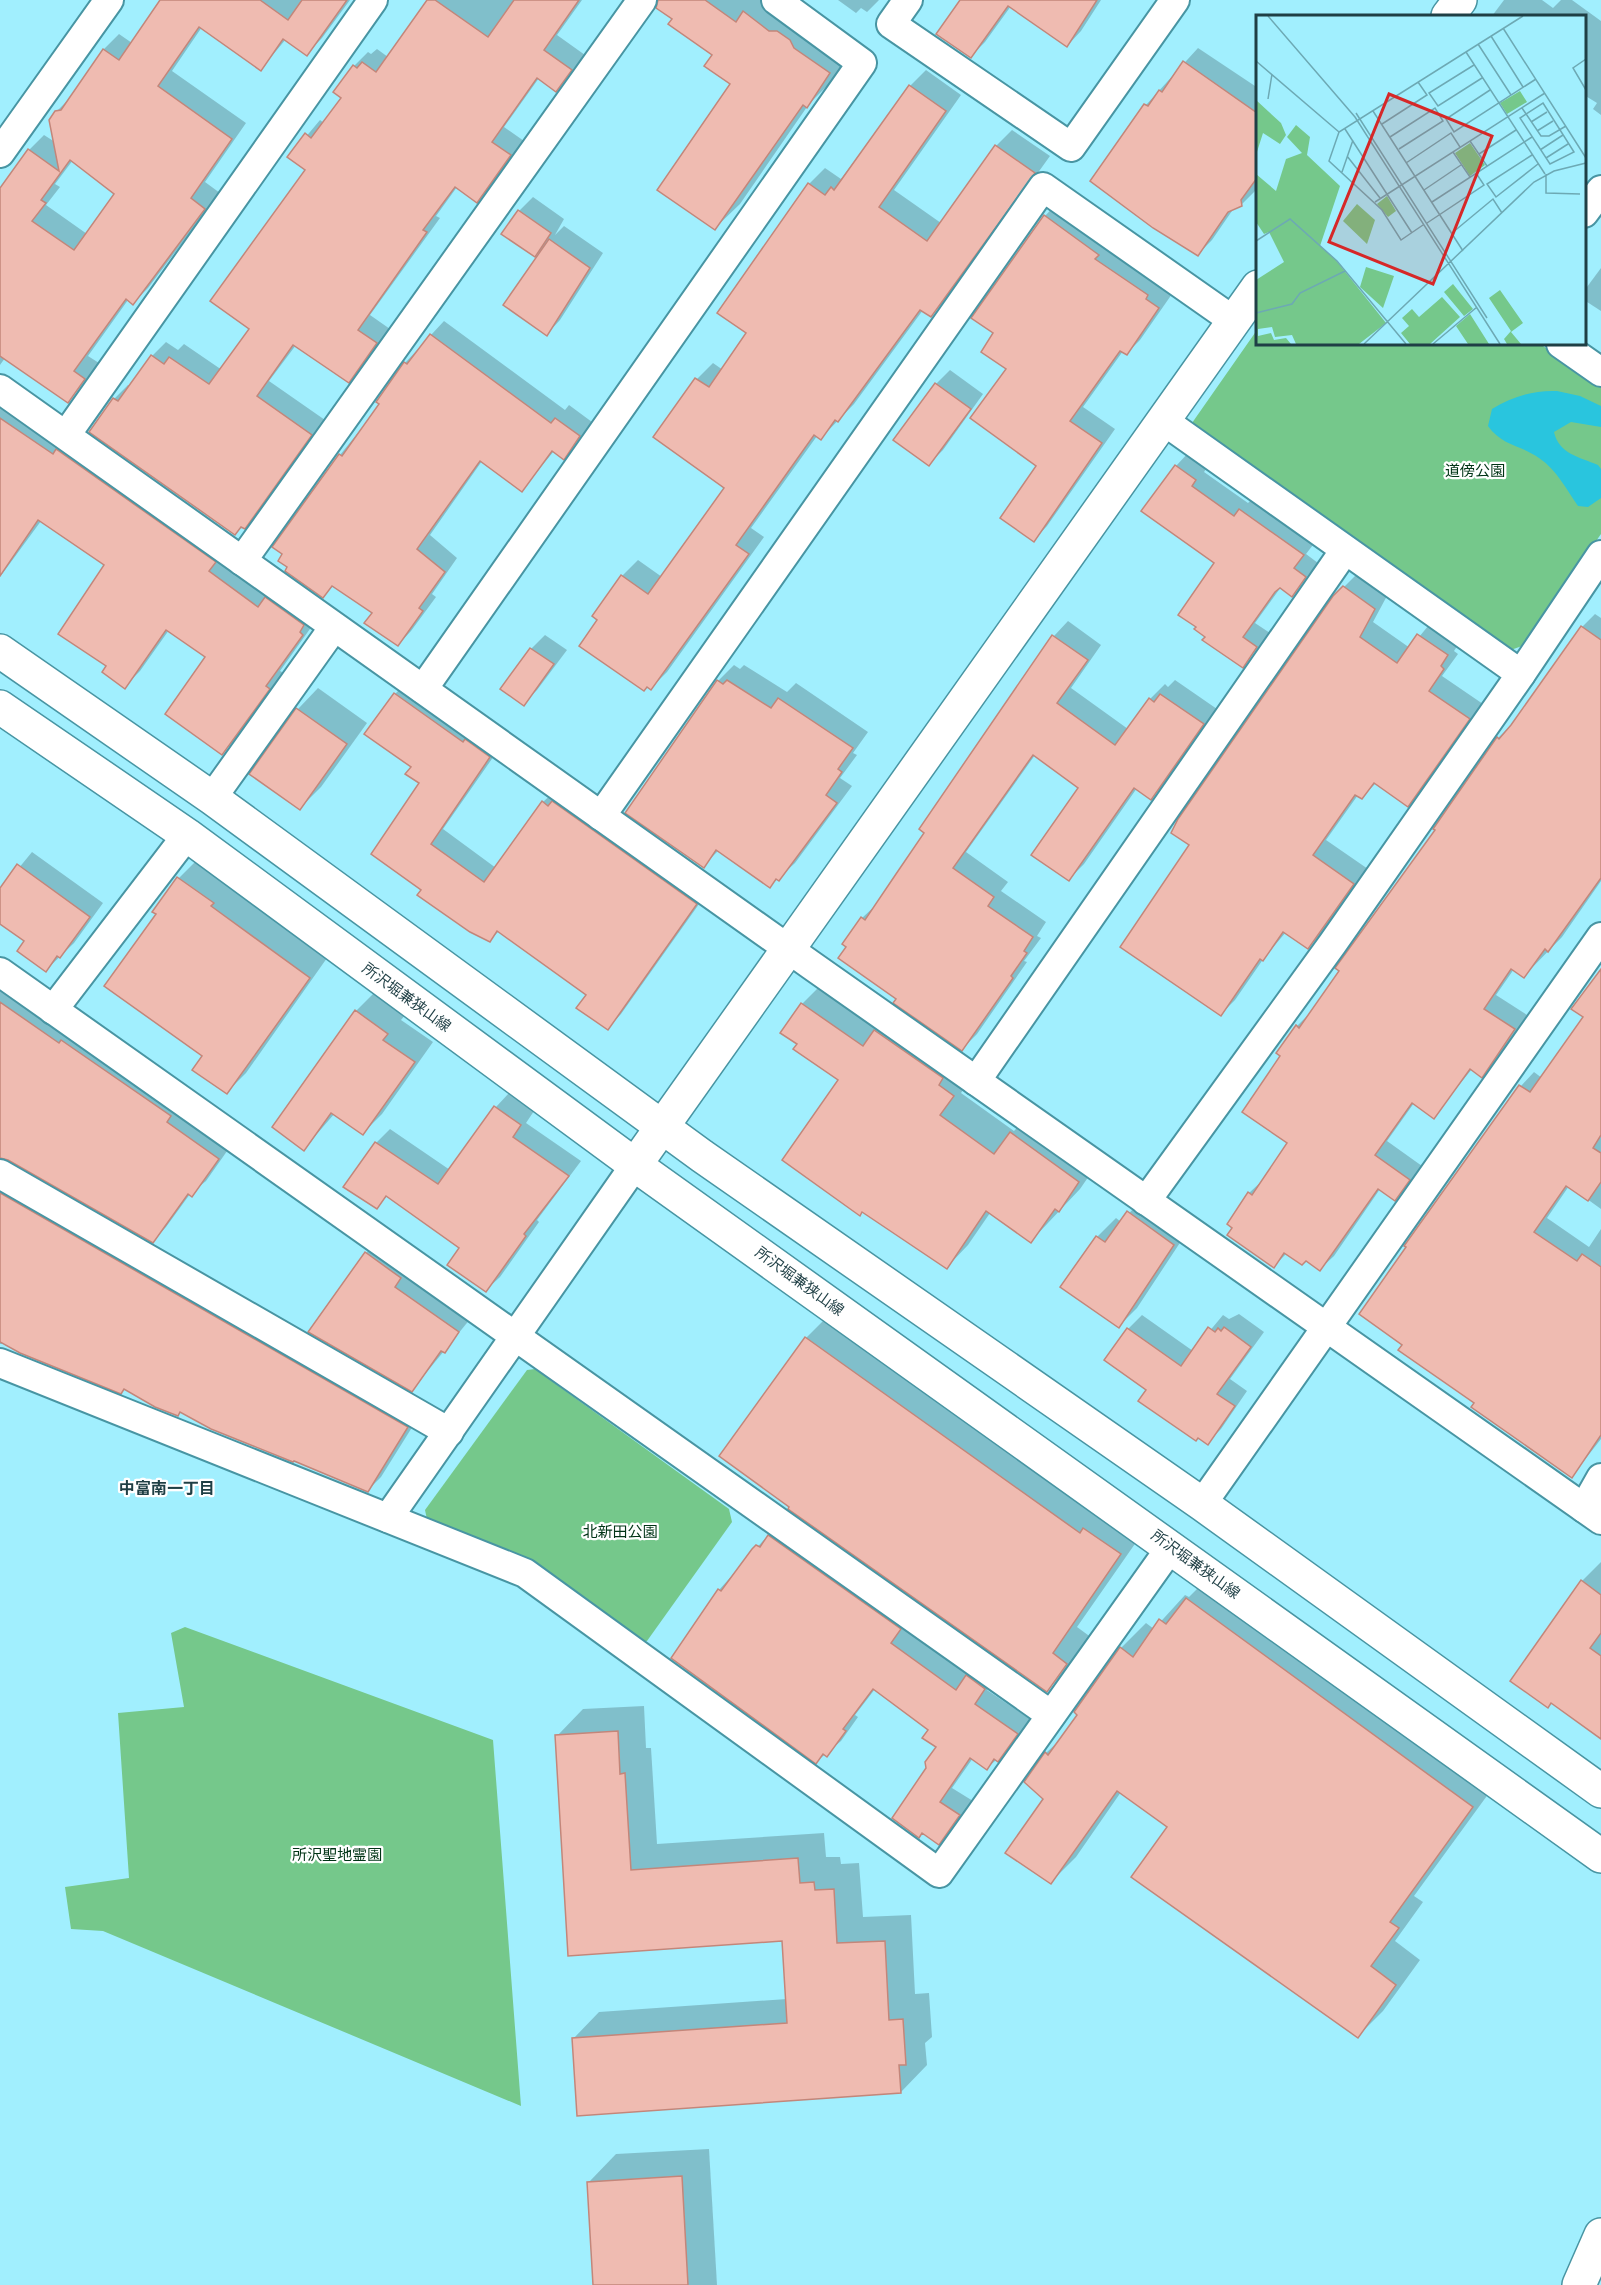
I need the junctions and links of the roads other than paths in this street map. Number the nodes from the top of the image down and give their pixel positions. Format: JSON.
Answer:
{"nodes":[{"id":1,"x":109,"y":0,"type":"edge"},
{"id":2,"x":373,"y":0,"type":"edge"},
{"id":3,"x":642,"y":0,"type":"edge"},
{"id":4,"x":776,"y":0,"type":"edge"},
{"id":5,"x":908,"y":0,"type":"edge"},
{"id":6,"x":1175,"y":0,"type":"edge"},
{"id":7,"x":1460,"y":0,"type":"edge"},
{"id":8,"x":1449,"y":15,"type":"edge"},
{"id":9,"x":0,"y":153,"type":"edge"},
{"id":10,"x":1601,"y":190,"type":"edge"},
{"id":11,"x":1586,"y":210,"type":"edge"},
{"id":12,"x":1256,"y":288,"type":"edge"},
{"id":13,"x":1234,"y":321,"type":"junction"},
{"id":14,"x":1562,"y":345,"type":"edge"},
{"id":15,"x":1601,"y":372,"type":"edge"},
{"id":16,"x":0,"y":389,"type":"edge"},
{"id":17,"x":1164,"y":421,"type":"junction"},
{"id":18,"x":66,"y":435,"type":"junction"},
{"id":19,"x":1345,"y":550,"type":"junction"},
{"id":20,"x":1601,"y":555,"type":"edge"},
{"id":21,"x":242,"y":561,"type":"junction"},
{"id":22,"x":1593,"y":584,"type":"edge"},
{"id":23,"x":334,"y":627,"type":"junction"},
{"id":24,"x":0,"y":651,"type":"edge"},
{"id":25,"x":1521,"y":675,"type":"junction"},
{"id":26,"x":423,"y":689,"type":"junction"},
{"id":27,"x":0,"y":707,"type":"edge"},
{"id":28,"x":212,"y":798,"type":"junction"},
{"id":29,"x":601,"y":816,"type":"junction"},
{"id":30,"x":187,"y":835,"type":"junction"},
{"id":31,"x":1601,"y":937,"type":"edge"},
{"id":32,"x":787,"y":948,"type":"junction"},
{"id":33,"x":0,"y":972,"type":"edge"},
{"id":34,"x":53,"y":1010,"type":"junction"},
{"id":35,"x":976,"y":1081,"type":"junction"},
{"id":36,"x":663,"y":1125,"type":"junction"},
{"id":37,"x":635,"y":1165,"type":"junction"},
{"id":38,"x":0,"y":1174,"type":"edge"},
{"id":39,"x":1146,"y":1201,"type":"junction"},
{"id":40,"x":1327,"y":1326,"type":"junction"},
{"id":41,"x":515,"y":1337,"type":"junction"},
{"id":42,"x":0,"y":1363,"type":"edge"},
{"id":43,"x":449,"y":1431,"type":"junction"},
{"id":44,"x":1601,"y":1478,"type":"edge"},
{"id":45,"x":1202,"y":1504,"type":"junction"},
{"id":46,"x":1593,"y":1514,"type":"edge"},
{"id":47,"x":388,"y":1518,"type":"junction"},
{"id":48,"x":1171,"y":1547,"type":"junction"},
{"id":49,"x":1051,"y":1715,"type":"junction"},
{"id":50,"x":1601,"y":1791,"type":"edge"},
{"id":51,"x":1601,"y":1856,"type":"edge"},
{"id":52,"x":1601,"y":2235,"type":"edge"},
{"id":53,"x":1579,"y":2285,"type":"edge"}],
"edges":[{"from":1,"to":9,"type":"street"},
{"from":2,"to":18,"type":"street"},
{"from":3,"to":21,"type":"street"},
{"from":4,"to":26,"type":"street"},
{"from":5,"to":6,"type":"street"},
{"from":7,"to":8,"type":"main road"},
{"from":10,"to":11,"type":"street"},
{"from":12,"to":13,"type":"main road"},
{"from":13,"to":17,"type":"main road"},
{"from":13,"to":29,"type":"street"},
{"from":14,"to":15,"type":"street"},
{"from":16,"to":18,"type":"street"},
{"from":17,"to":19,"type":"street"},
{"from":17,"to":32,"type":"main road"},
{"from":18,"to":21,"type":"street"},
{"from":19,"to":25,"type":"street"},
{"from":19,"to":35,"type":"street"},
{"from":20,"to":22,"type":"street"},
{"from":21,"to":23,"type":"street"},
{"from":22,"to":25,"type":"street"},
{"from":23,"to":26,"type":"street"},
{"from":23,"to":28,"type":"street"},
{"from":24,"to":28,"type":"main road"},
{"from":25,"to":39,"type":"street"},
{"from":26,"to":29,"type":"street"},
{"from":27,"to":30,"type":"main road","name":"所沢堀兼狭山線"},
{"from":28,"to":36,"type":"main road"},
{"from":29,"to":32,"type":"street"},
{"from":30,"to":34,"type":"street"},
{"from":30,"to":37,"type":"main road","name":"所沢堀兼狭山線"},
{"from":31,"to":40,"type":"street"},
{"from":32,"to":35,"type":"street"},
{"from":32,"to":36,"type":"main road"},
{"from":33,"to":34,"type":"street"},
{"from":34,"to":41,"type":"street"},
{"from":35,"to":39,"type":"street"},
{"from":36,"to":37,"type":"main road"},
{"from":36,"to":45,"type":"main road"},
{"from":37,"to":41,"type":"street"},
{"from":37,"to":48,"type":"main road","name":"所沢堀兼狭山線"},
{"from":38,"to":43,"type":"street"},
{"from":39,"to":40,"type":"street"},
{"from":40,"to":45,"type":"street"},
{"from":40,"to":46,"type":"street"},
{"from":41,"to":43,"type":"street"},
{"from":41,"to":49,"type":"street"},
{"from":42,"to":47,"type":"street"},
{"from":43,"to":47,"type":"street"},
{"from":44,"to":46,"type":"street"},
{"from":45,"to":50,"type":"main road"},
{"from":47,"to":49,"type":"street"},
{"from":48,"to":49,"type":"street"},
{"from":48,"to":51,"type":"main road","name":"所沢堀兼狭山線"},
{"from":52,"to":53,"type":"main road"}]}
